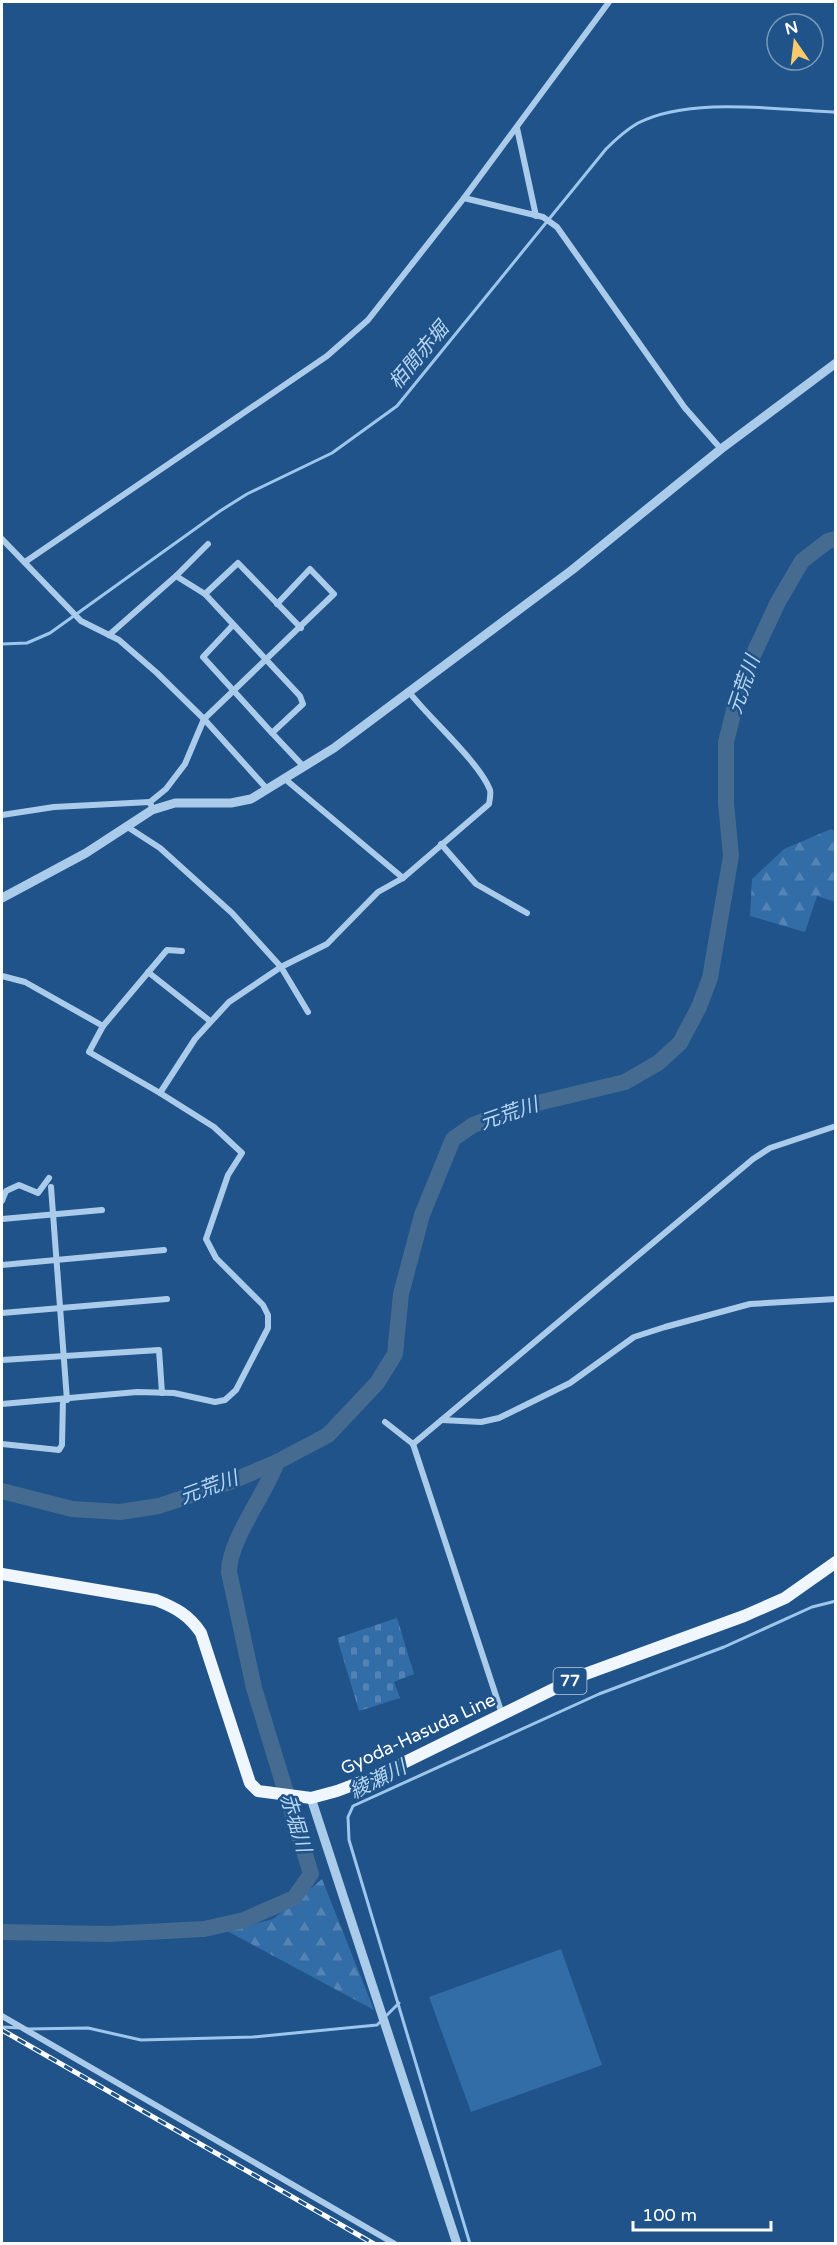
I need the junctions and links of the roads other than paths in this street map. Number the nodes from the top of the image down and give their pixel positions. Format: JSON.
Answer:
{"nodes":[{"id":1,"x":609,"y":2,"type":"edge"},
{"id":2,"x":517,"y":128,"type":"junction"},
{"id":3,"x":464,"y":198,"type":"junction"},
{"id":4,"x":539,"y":217,"type":"junction"},
{"id":5,"x":836,"y":363,"type":"edge"},
{"id":6,"x":721,"y":449,"type":"junction"},
{"id":7,"x":2,"y":538,"type":"edge"},
{"id":8,"x":208,"y":544,"type":"dead end"},
{"id":9,"x":25,"y":562,"type":"junction"},
{"id":10,"x":176,"y":576,"type":"junction"},
{"id":11,"x":205,"y":594,"type":"junction"},
{"id":12,"x":277,"y":604,"type":"junction"},
{"id":13,"x":233,"y":626,"type":"junction"},
{"id":14,"x":301,"y":628,"type":"junction"},
{"id":15,"x":109,"y":635,"type":"junction"},
{"id":16,"x":265,"y":659,"type":"junction"},
{"id":17,"x":234,"y":692,"type":"junction"},
{"id":18,"x":409,"y":692,"type":"junction"},
{"id":19,"x":204,"y":718,"type":"junction"},
{"id":20,"x":272,"y":733,"type":"junction"},
{"id":21,"x":304,"y":768,"type":"junction"},
{"id":22,"x":285,"y":779,"type":"junction"},
{"id":23,"x":268,"y":790,"type":"junction"},
{"id":24,"x":151,"y":806,"type":"junction"},
{"id":25,"x":2,"y":815,"type":"edge"},
{"id":26,"x":126,"y":826,"type":"junction"},
{"id":27,"x":441,"y":844,"type":"junction"},
{"id":28,"x":403,"y":878,"type":"junction"},
{"id":29,"x":2,"y":898,"type":"edge"},
{"id":30,"x":527,"y":913,"type":"dead end"},
{"id":31,"x":182,"y":951,"type":"dead end"},
{"id":32,"x":281,"y":967,"type":"junction"},
{"id":33,"x":148,"y":972,"type":"junction"},
{"id":34,"x":2,"y":976,"type":"edge"},
{"id":35,"x":308,"y":1012,"type":"dead end"},
{"id":36,"x":210,"y":1021,"type":"junction"},
{"id":37,"x":103,"y":1026,"type":"junction"},
{"id":38,"x":160,"y":1093,"type":"junction"},
{"id":39,"x":836,"y":1126,"type":"edge"},
{"id":40,"x":49,"y":1178,"type":"dead end"},
{"id":41,"x":51,"y":1187,"type":"dead end"},
{"id":42,"x":2,"y":1201,"type":"edge"},
{"id":43,"x":102,"y":1210,"type":"dead end"},
{"id":44,"x":52,"y":1215,"type":"junction"},
{"id":45,"x":2,"y":1219,"type":"edge"},
{"id":46,"x":164,"y":1250,"type":"dead end"},
{"id":47,"x":56,"y":1260,"type":"junction"},
{"id":48,"x":2,"y":1265,"type":"edge"},
{"id":49,"x":166,"y":1299,"type":"dead end"},
{"id":50,"x":836,"y":1299,"type":"edge"},
{"id":51,"x":60,"y":1308,"type":"junction"},
{"id":52,"x":2,"y":1313,"type":"edge"},
{"id":53,"x":63,"y":1357,"type":"junction"},
{"id":54,"x":2,"y":1360,"type":"edge"},
{"id":55,"x":162,"y":1393,"type":"junction"},
{"id":56,"x":65,"y":1399,"type":"junction"},
{"id":57,"x":2,"y":1404,"type":"edge"},
{"id":58,"x":441,"y":1420,"type":"junction"},
{"id":59,"x":385,"y":1422,"type":"dead end"},
{"id":60,"x":2,"y":1444,"type":"edge"},
{"id":61,"x":413,"y":1444,"type":"junction"},
{"id":62,"x":836,"y":1562,"type":"edge"},
{"id":63,"x":2,"y":1574,"type":"edge"},
{"id":64,"x":502,"y":1716,"type":"junction"},
{"id":65,"x":308,"y":1798,"type":"junction"},
{"id":66,"x":2,"y":2016,"type":"edge"},
{"id":67,"x":395,"y":2244,"type":"edge"},
{"id":68,"x":457,"y":2244,"type":"edge"}],
"edges":[{"from":1,"to":2,"type":"street"},
{"from":2,"to":3,"type":"street"},
{"from":2,"to":4,"type":"street"},
{"from":3,"to":4,"type":"street"},
{"from":3,"to":9,"type":"street"},
{"from":4,"to":6,"type":"street"},
{"from":5,"to":6,"type":"street"},
{"from":6,"to":18,"type":"street"},
{"from":7,"to":9,"type":"street"},
{"from":8,"to":10,"type":"street"},
{"from":9,"to":15,"type":"street"},
{"from":10,"to":11,"type":"street"},
{"from":10,"to":15,"type":"street"},
{"from":11,"to":12,"type":"street"},
{"from":11,"to":13,"type":"street"},
{"from":12,"to":14,"type":"street"},
{"from":12,"to":14,"type":"street"},
{"from":13,"to":16,"type":"street"},
{"from":13,"to":17,"type":"street"},
{"from":14,"to":16,"type":"street"},
{"from":15,"to":19,"type":"street"},
{"from":16,"to":17,"type":"street"},
{"from":16,"to":20,"type":"street"},
{"from":17,"to":19,"type":"street"},
{"from":17,"to":20,"type":"street"},
{"from":18,"to":21,"type":"street"},
{"from":18,"to":27,"type":"street"},
{"from":19,"to":23,"type":"street"},
{"from":19,"to":24,"type":"street"},
{"from":20,"to":21,"type":"street"},
{"from":21,"to":22,"type":"street"},
{"from":22,"to":23,"type":"street"},
{"from":22,"to":28,"type":"street"},
{"from":23,"to":24,"type":"street"},
{"from":24,"to":25,"type":"street"},
{"from":24,"to":26,"type":"street"},
{"from":26,"to":29,"type":"street"},
{"from":26,"to":32,"type":"street"},
{"from":27,"to":28,"type":"street"},
{"from":27,"to":30,"type":"street"},
{"from":28,"to":32,"type":"street"},
{"from":31,"to":33,"type":"street"},
{"from":32,"to":35,"type":"street"},
{"from":32,"to":36,"type":"street"},
{"from":33,"to":36,"type":"street"},
{"from":33,"to":37,"type":"street"},
{"from":34,"to":37,"type":"street"},
{"from":36,"to":38,"type":"street"},
{"from":37,"to":38,"type":"street"},
{"from":38,"to":55,"type":"street"},
{"from":39,"to":58,"type":"street"},
{"from":40,"to":42,"type":"street"},
{"from":41,"to":44,"type":"street"},
{"from":43,"to":44,"type":"street"},
{"from":44,"to":45,"type":"street"},
{"from":44,"to":47,"type":"street"},
{"from":46,"to":47,"type":"street"},
{"from":47,"to":48,"type":"street"},
{"from":47,"to":51,"type":"street"},
{"from":49,"to":51,"type":"street"},
{"from":50,"to":58,"type":"street"},
{"from":51,"to":52,"type":"street"},
{"from":51,"to":53,"type":"street"},
{"from":53,"to":54,"type":"street"},
{"from":53,"to":55,"type":"street"},
{"from":53,"to":56,"type":"street"},
{"from":55,"to":56,"type":"street"},
{"from":56,"to":57,"type":"street"},
{"from":56,"to":60,"type":"street"},
{"from":58,"to":61,"type":"street"},
{"from":59,"to":61,"type":"street"},
{"from":61,"to":64,"type":"street"},
{"from":62,"to":64,"type":"main road","name":"Gyoda-Hasuda Line","number":"77"},
{"from":63,"to":65,"type":"main road","name":"Gyoda-Hasuda Line","number":"77"},
{"from":64,"to":65,"type":"main road","name":"Gyoda-Hasuda Line","number":"77"},
{"from":65,"to":68,"type":"street"},
{"from":66,"to":67,"type":"street"}]}
